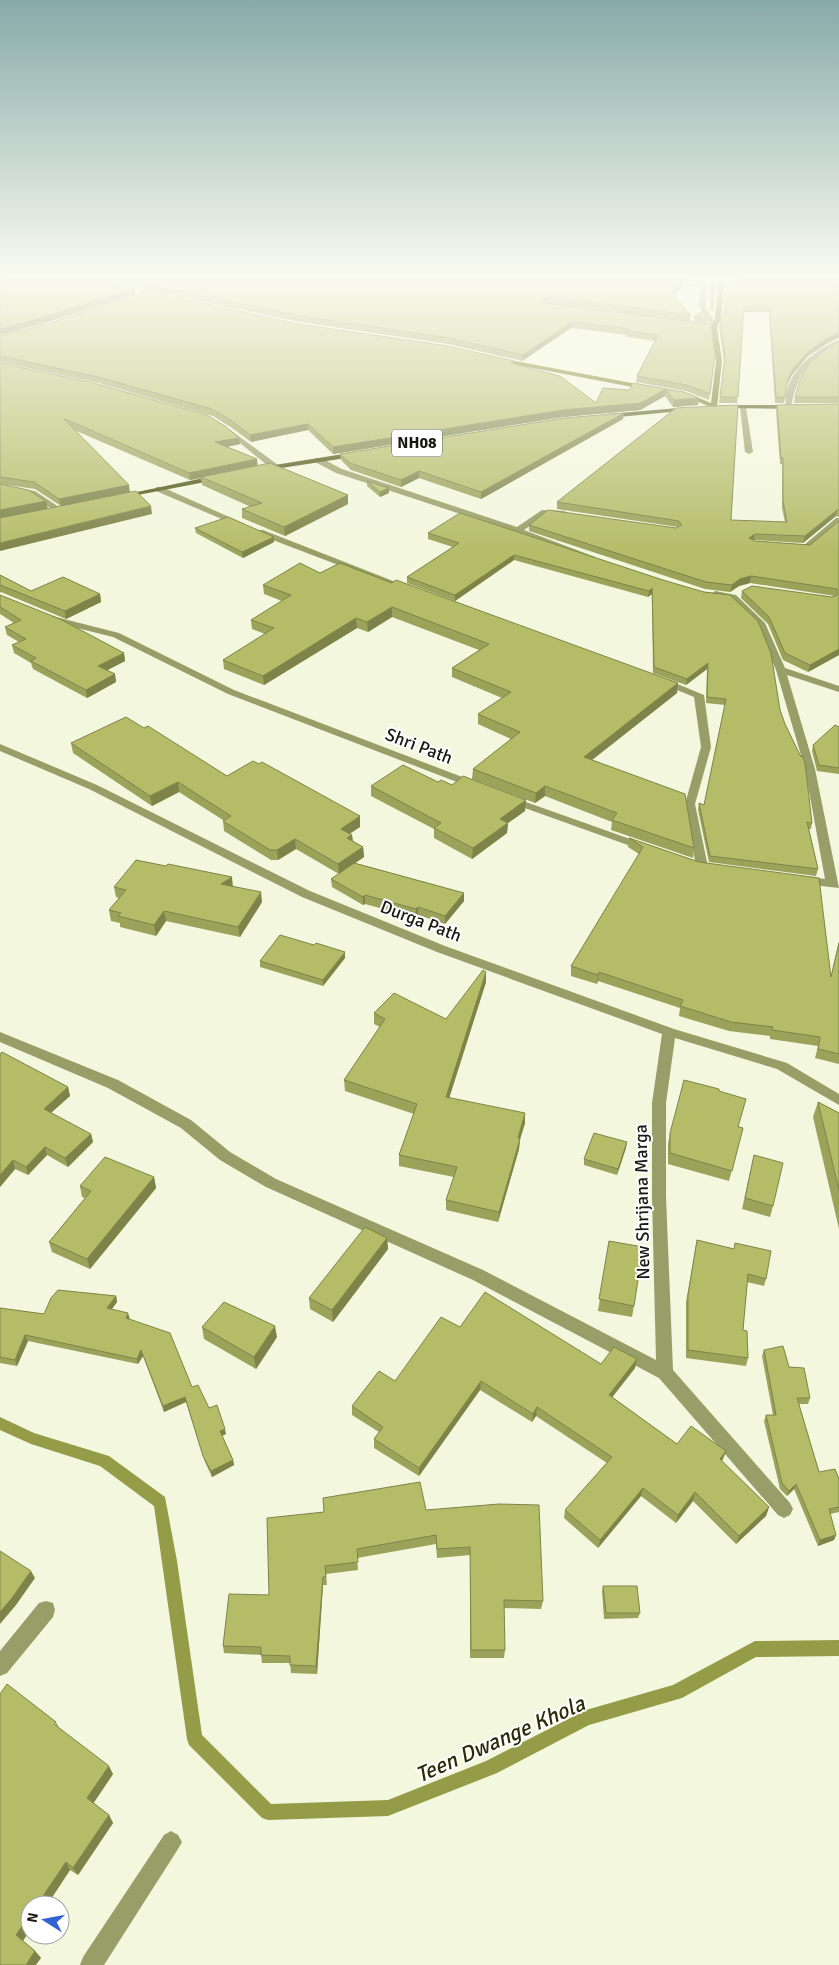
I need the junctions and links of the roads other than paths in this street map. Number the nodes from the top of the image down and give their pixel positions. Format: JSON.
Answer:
{"nodes":[{"id":1,"x":557,"y":371,"type":"edge"},
{"id":2,"x":718,"y":371,"type":"edge"},
{"id":3,"x":799,"y":371,"type":"edge"},
{"id":4,"x":658,"y":390,"type":"edge"},
{"id":5,"x":677,"y":393,"type":"edge"},
{"id":6,"x":714,"y":407,"type":"junction"},
{"id":7,"x":743,"y":407,"type":"junction"},
{"id":8,"x":788,"y":407,"type":"junction"},
{"id":9,"x":805,"y":407,"type":"edge"},
{"id":10,"x":600,"y":417,"type":"edge"},
{"id":11,"x":222,"y":426,"type":"edge"},
{"id":12,"x":365,"y":452,"type":"edge"},
{"id":13,"x":749,"y":452,"type":"dead end"},
{"id":14,"x":318,"y":460,"type":"junction"},
{"id":15,"x":275,"y":466,"type":"junction"},
{"id":16,"x":255,"y":470,"type":"edge"},
{"id":17,"x":226,"y":476,"type":"edge"},
{"id":18,"x":0,"y":487,"type":"edge"},
{"id":19,"x":158,"y":489,"type":"junction"},
{"id":20,"x":113,"y":498,"type":"edge"},
{"id":21,"x":67,"y":508,"type":"edge"},
{"id":22,"x":58,"y":510,"type":"junction"},
{"id":23,"x":49,"y":511,"type":"edge"},
{"id":24,"x":570,"y":515,"type":"edge"},
{"id":25,"x":839,"y":520,"type":"edge"},
{"id":26,"x":518,"y":530,"type":"junction"},
{"id":27,"x":783,"y":546,"type":"edge"},
{"id":28,"x":603,"y":561,"type":"edge"},
{"id":29,"x":742,"y":590,"type":"edge"},
{"id":30,"x":421,"y":593,"type":"edge"},
{"id":31,"x":704,"y":593,"type":"edge"},
{"id":32,"x":733,"y":597,"type":"junction"},
{"id":33,"x":41,"y":614,"type":"edge"},
{"id":34,"x":781,"y":670,"type":"junction"},
{"id":35,"x":654,"y":678,"type":"edge"},
{"id":36,"x":839,"y":690,"type":"edge"},
{"id":37,"x":0,"y":747,"type":"edge"},
{"id":38,"x":655,"y":851,"type":"edge"},
{"id":39,"x":702,"y":866,"type":"edge"},
{"id":40,"x":795,"y":879,"type":"edge"},
{"id":41,"x":836,"y":884,"type":"edge"},
{"id":42,"x":669,"y":1032,"type":"junction"},
{"id":43,"x":0,"y":1037,"type":"edge"},
{"id":44,"x":839,"y":1100,"type":"edge"},
{"id":45,"x":665,"y":1373,"type":"junction"},
{"id":46,"x":784,"y":1509,"type":"dead end"},
{"id":47,"x":46,"y":1610,"type":"dead end"},
{"id":48,"x":0,"y":1666,"type":"edge"},
{"id":49,"x":171,"y":1842,"type":"dead end"},
{"id":50,"x":91,"y":1965,"type":"edge"}],
"edges":[{"from":1,"to":4,"type":"street"},
{"from":2,"to":6,"type":"street"},
{"from":3,"to":8,"type":"street"},
{"from":5,"to":6,"type":"street"},
{"from":6,"to":7,"type":"main road"},
{"from":6,"to":10,"type":"main road"},
{"from":7,"to":8,"type":"main road"},
{"from":7,"to":13,"type":"street"},
{"from":8,"to":9,"type":"main road"},
{"from":11,"to":15,"type":"street"},
{"from":12,"to":14,"type":"main road"},
{"from":14,"to":15,"type":"main road"},
{"from":14,"to":26,"type":"street"},
{"from":15,"to":16,"type":"main road"},
{"from":17,"to":19,"type":"main road"},
{"from":18,"to":22,"type":"street"},
{"from":19,"to":20,"type":"main road"},
{"from":19,"to":30,"type":"street"},
{"from":21,"to":22,"type":"main road"},
{"from":22,"to":23,"type":"main road"},
{"from":24,"to":26,"type":"street"},
{"from":25,"to":27,"type":"street"},
{"from":26,"to":28,"type":"street"},
{"from":29,"to":32,"type":"street"},
{"from":31,"to":32,"type":"street"},
{"from":32,"to":34,"type":"street"},
{"from":33,"to":38,"type":"street","name":"Shri Path"},
{"from":34,"to":36,"type":"street"},
{"from":34,"to":41,"type":"street"},
{"from":35,"to":39,"type":"street"},
{"from":37,"to":42,"type":"street","name":"Durga Path"},
{"from":40,"to":41,"type":"street"},
{"from":42,"to":44,"type":"street","name":"Durga Path"},
{"from":42,"to":45,"type":"street","name":"New Shrijana Marga"},
{"from":43,"to":45,"type":"street"},
{"from":45,"to":46,"type":"street"},
{"from":47,"to":48,"type":"street"},
{"from":49,"to":50,"type":"street"}]}
